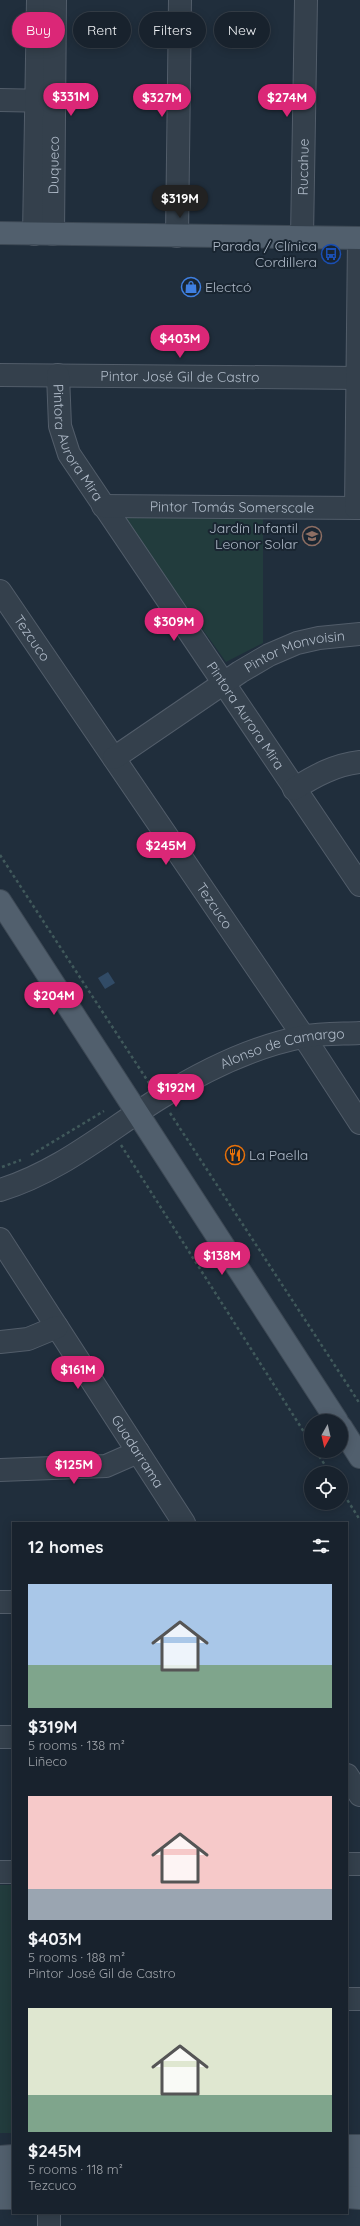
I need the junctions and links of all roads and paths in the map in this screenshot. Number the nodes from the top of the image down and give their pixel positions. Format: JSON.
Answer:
{"nodes":[{"id":1,"x":38,"y":0,"type":"edge"},
{"id":2,"x":55,"y":0,"type":"edge"},
{"id":3,"x":180,"y":0,"type":"edge"},
{"id":4,"x":306,"y":0,"type":"edge"},
{"id":5,"x":0,"y":100,"type":"edge"},
{"id":6,"x":45,"y":101,"type":"junction"},
{"id":7,"x":0,"y":234,"type":"edge"},
{"id":8,"x":44,"y":234,"type":"junction"},
{"id":9,"x":177,"y":236,"type":"junction"},
{"id":10,"x":302,"y":237,"type":"junction"},
{"id":11,"x":359,"y":238,"type":"edge"},
{"id":12,"x":0,"y":375,"type":"edge"},
{"id":13,"x":58,"y":375,"type":"junction"},
{"id":14,"x":359,"y":378,"type":"edge"},
{"id":15,"x":103,"y":506,"type":"junction"},
{"id":16,"x":358,"y":508,"type":"edge"},
{"id":17,"x":0,"y":591,"type":"edge"},
{"id":18,"x":360,"y":634,"type":"edge"},
{"id":19,"x":223,"y":684,"type":"junction"},
{"id":20,"x":114,"y":758,"type":"junction"},
{"id":21,"x":360,"y":762,"type":"edge"},
{"id":22,"x":294,"y":788,"type":"junction"},
{"id":23,"x":0,"y":855,"type":"edge"},
{"id":24,"x":360,"y":885,"type":"edge"},
{"id":25,"x":0,"y":901,"type":"edge"},
{"id":26,"x":360,"y":1033,"type":"edge"},
{"id":27,"x":303,"y":1036,"type":"junction"},
{"id":28,"x":159,"y":1098,"type":"junction"},
{"id":29,"x":137,"y":1113,"type":"junction"},
{"id":30,"x":360,"y":1123,"type":"edge"},
{"id":31,"x":111,"y":1131,"type":"junction"},
{"id":32,"x":0,"y":1168,"type":"edge"},
{"id":33,"x":0,"y":1190,"type":"edge"},
{"id":34,"x":0,"y":1239,"type":"edge"},
{"id":35,"x":57,"y":1327,"type":"junction"},
{"id":36,"x":0,"y":1342,"type":"edge"},
{"id":37,"x":360,"y":1404,"type":"edge"},
{"id":38,"x":332,"y":1414,"type":"edge"},
{"id":39,"x":304,"y":1432,"type":"edge"},
{"id":40,"x":348,"y":1439,"type":"edge"},
{"id":41,"x":138,"y":1452,"type":"junction"},
{"id":42,"x":360,"y":1457,"type":"edge"},
{"id":43,"x":0,"y":1470,"type":"edge"},
{"id":44,"x":348,"y":1501,"type":"edge"},
{"id":45,"x":360,"y":1520,"type":"edge"},
{"id":46,"x":183,"y":1522,"type":"edge"},
{"id":47,"x":0,"y":1602,"type":"edge"},
{"id":48,"x":12,"y":1602,"type":"edge"},
{"id":49,"x":0,"y":1737,"type":"edge"},
{"id":50,"x":12,"y":1737,"type":"edge"},
{"id":51,"x":348,"y":1777,"type":"edge"},
{"id":52,"x":360,"y":1795,"type":"edge"},
{"id":53,"x":348,"y":1864,"type":"edge"},
{"id":54,"x":360,"y":1864,"type":"edge"},
{"id":55,"x":0,"y":1872,"type":"edge"},
{"id":56,"x":12,"y":1872,"type":"edge"},
{"id":57,"x":348,"y":1999,"type":"edge"},
{"id":58,"x":360,"y":1999,"type":"edge"},
{"id":59,"x":348,"y":2146,"type":"edge"},
{"id":60,"x":360,"y":2146,"type":"edge"},
{"id":61,"x":0,"y":2156,"type":"edge"},
{"id":62,"x":12,"y":2156,"type":"edge"},
{"id":63,"x":348,"y":2163,"type":"edge"},
{"id":64,"x":360,"y":2163,"type":"edge"},
{"id":65,"x":0,"y":2178,"type":"edge"},
{"id":66,"x":12,"y":2178,"type":"edge"},
{"id":67,"x":360,"y":2178,"type":"edge"},
{"id":68,"x":348,"y":2179,"type":"edge"},
{"id":69,"x":348,"y":2197,"type":"edge"},
{"id":70,"x":0,"y":2198,"type":"edge"},
{"id":71,"x":12,"y":2198,"type":"edge"},
{"id":72,"x":360,"y":2198,"type":"edge"},
{"id":73,"x":49,"y":2214,"type":"edge"},
{"id":74,"x":49,"y":2226,"type":"edge"}],
"edges":[{"from":1,"to":6,"type":"street","name":"Duqueco"},
{"from":2,"to":6,"type":"street","name":"Duqueco"},
{"from":3,"to":9,"type":"street"},
{"from":4,"to":10,"type":"street","name":"Rucahue"},
{"from":5,"to":6,"type":"street"},
{"from":6,"to":8,"type":"street","name":"Duqueco"},
{"from":7,"to":8,"type":"main road"},
{"from":8,"to":9,"type":"main road"},
{"from":9,"to":10,"type":"main road"},
{"from":10,"to":11,"type":"main road"},
{"from":11,"to":14,"type":"street"},
{"from":12,"to":13,"type":"street","name":"Pintor José Gil de Castro"},
{"from":13,"to":14,"type":"street","name":"Pintor José Gil de Castro"},
{"from":13,"to":15,"type":"street","name":"Pintora Aurora Mira"},
{"from":14,"to":16,"type":"street"},
{"from":15,"to":16,"type":"street","name":"Pintor Tomás Somerscale"},
{"from":15,"to":19,"type":"street","name":"Pintora Aurora Mira"},
{"from":17,"to":20,"type":"street","name":"Tezcuco"},
{"from":18,"to":19,"type":"street","name":"Pintor Monvoisin"},
{"from":19,"to":20,"type":"street","name":"Pintor Monvoisin"},
{"from":19,"to":22,"type":"street","name":"Pintora Aurora Mira"},
{"from":20,"to":27,"type":"street","name":"Tezcuco"},
{"from":21,"to":22,"type":"street"},
{"from":22,"to":24,"type":"street","name":"Pintora Aurora Mira"},
{"from":23,"to":28,"type":"path"},
{"from":25,"to":29,"type":"main road"},
{"from":26,"to":27,"type":"street","name":"Alonso de Camargo"},
{"from":27,"to":28,"type":"street","name":"Alonso de Camargo"},
{"from":27,"to":30,"type":"street","name":"Tezcuco"},
{"from":28,"to":29,"type":"street","name":"Alonso de Camargo"},
{"from":28,"to":37,"type":"path"},
{"from":29,"to":31,"type":"street","name":"Alonso de Camargo"},
{"from":29,"to":38,"type":"main road"},
{"from":31,"to":32,"type":"path"},
{"from":31,"to":33,"type":"street","name":"Alonso de Camargo"},
{"from":31,"to":39,"type":"path"},
{"from":34,"to":35,"type":"street","name":"Guadarrama"},
{"from":35,"to":36,"type":"street"},
{"from":35,"to":41,"type":"street","name":"Guadarrama"},
{"from":40,"to":42,"type":"main road"},
{"from":41,"to":43,"type":"street"},
{"from":41,"to":46,"type":"street","name":"Guadarrama"},
{"from":44,"to":45,"type":"path"},
{"from":47,"to":48,"type":"street"},
{"from":49,"to":50,"type":"street"},
{"from":51,"to":52,"type":"street"},
{"from":53,"to":54,"type":"street"},
{"from":55,"to":56,"type":"street"},
{"from":57,"to":58,"type":"street"},
{"from":59,"to":60,"type":"main road"},
{"from":61,"to":62,"type":"main road"},
{"from":63,"to":64,"type":"main road"},
{"from":65,"to":66,"type":"main road"},
{"from":67,"to":68,"type":"main road"},
{"from":69,"to":72,"type":"main road"},
{"from":70,"to":71,"type":"main road"},
{"from":73,"to":74,"type":"street"}]}
